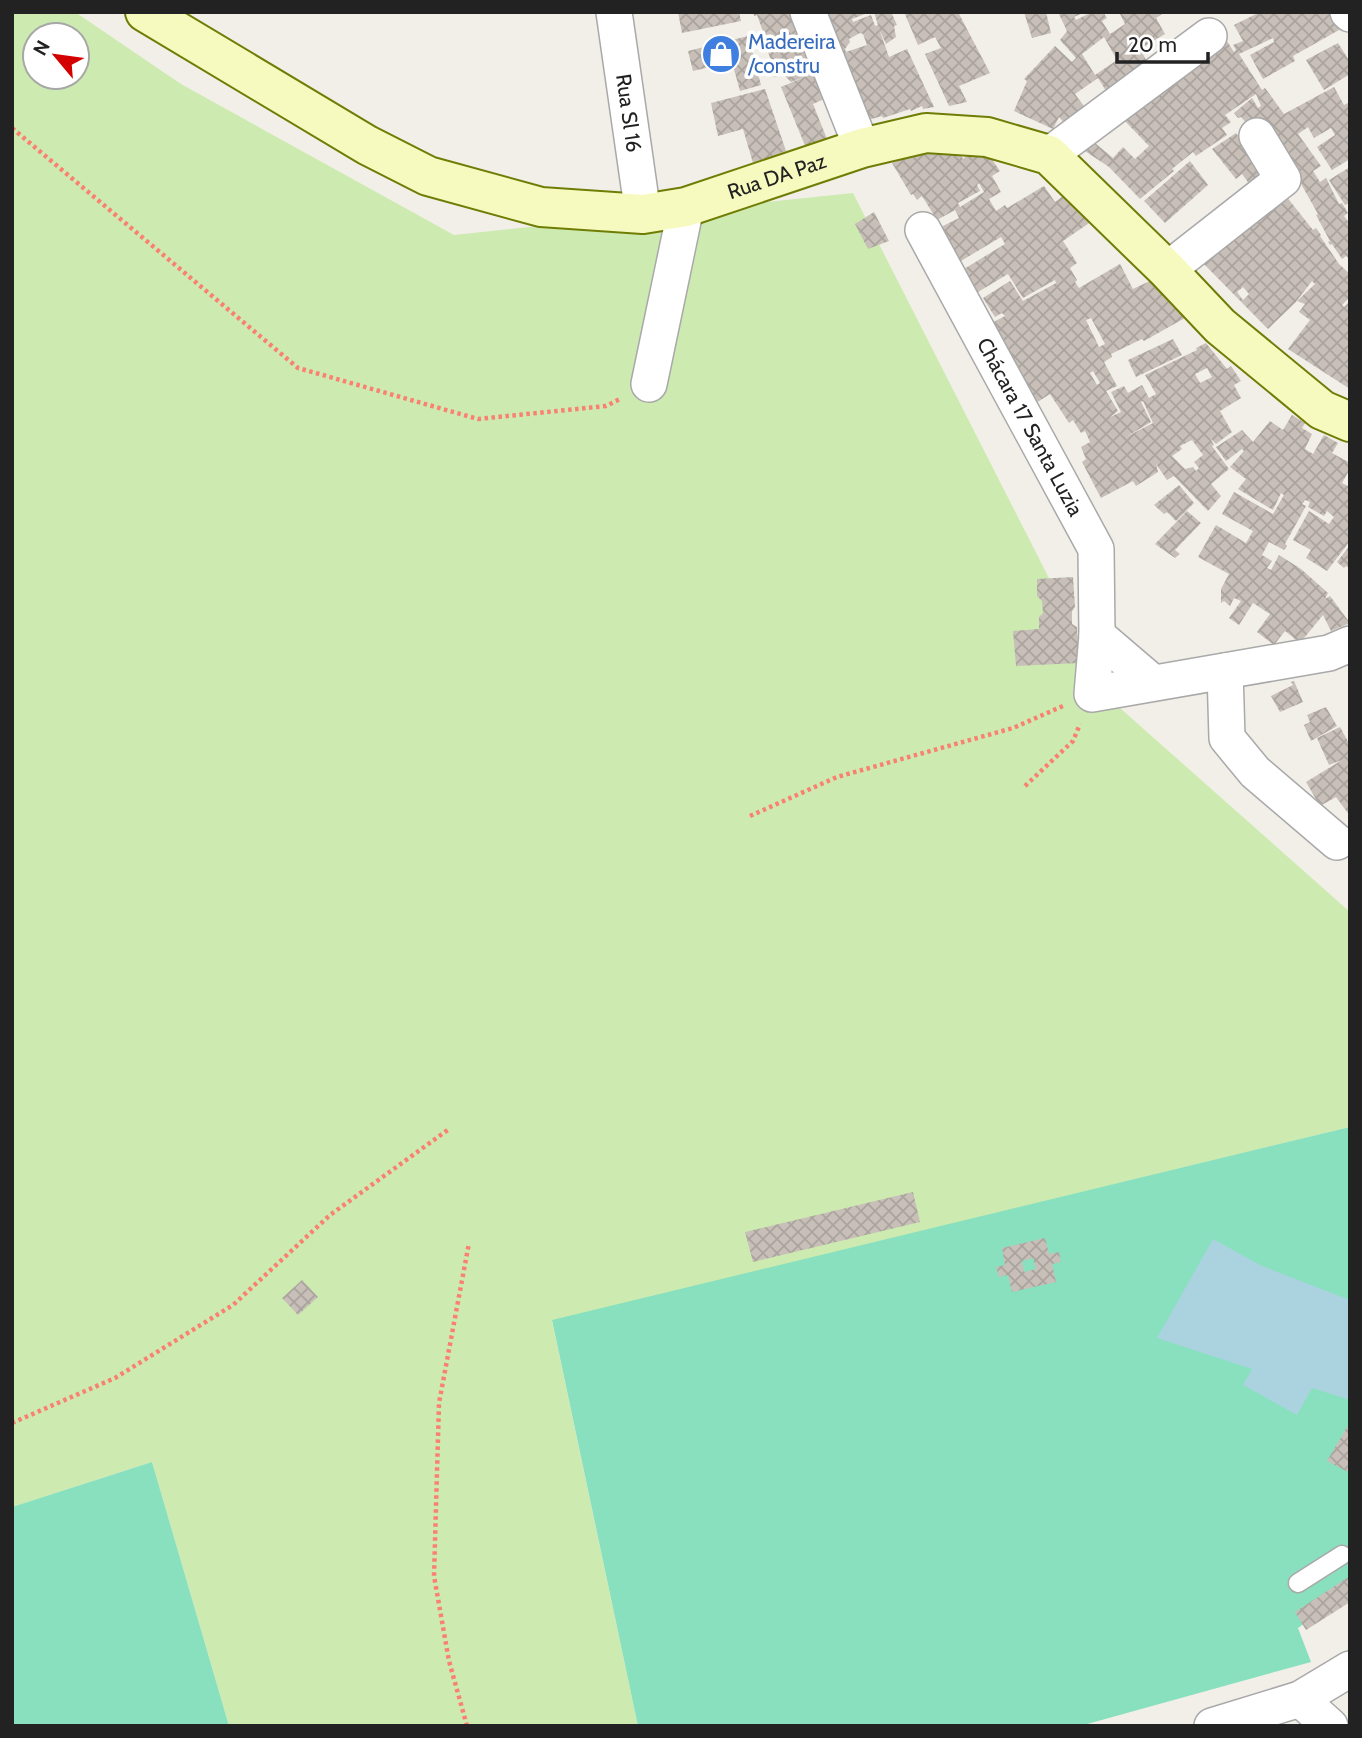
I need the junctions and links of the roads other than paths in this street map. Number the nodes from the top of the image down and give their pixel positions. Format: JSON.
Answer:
{"nodes":[{"id":1,"x":145,"y":12,"type":"edge"},
{"id":2,"x":614,"y":12,"type":"edge"},
{"id":3,"x":808,"y":12,"type":"edge"},
{"id":4,"x":1209,"y":36,"type":"dead end"},
{"id":5,"x":1257,"y":135,"type":"dead end"},
{"id":6,"x":862,"y":148,"type":"junction"},
{"id":7,"x":1049,"y":155,"type":"junction"},
{"id":8,"x":686,"y":207,"type":"junction"},
{"id":9,"x":643,"y":214,"type":"junction"},
{"id":10,"x":923,"y":230,"type":"dead end"},
{"id":11,"x":1167,"y":270,"type":"junction"},
{"id":12,"x":649,"y":384,"type":"road end"},
{"id":13,"x":1350,"y":422,"type":"edge"},
{"id":14,"x":1097,"y":635,"type":"junction"},
{"id":15,"x":1350,"y":644,"type":"edge"},
{"id":16,"x":1225,"y":671,"type":"junction"},
{"id":17,"x":1152,"y":682,"type":"junction"},
{"id":18,"x":1337,"y":842,"type":"dead end"},
{"id":19,"x":1347,"y":1557,"type":"edge"},
{"id":20,"x":1298,"y":1583,"type":"dead end"},
{"id":21,"x":1350,"y":1669,"type":"edge"},
{"id":22,"x":1300,"y":1699,"type":"junction"},
{"id":23,"x":1212,"y":1726,"type":"edge"},
{"id":24,"x":1330,"y":1726,"type":"edge"}],
"edges":[{"from":1,"to":9,"type":"street","name":"Rua DA Paz"},
{"from":2,"to":9,"type":"street","name":"Rua Sl 16"},
{"from":3,"to":6,"type":"street"},
{"from":4,"to":7,"type":"street"},
{"from":5,"to":11,"type":"street"},
{"from":6,"to":7,"type":"street","name":"Rua DA Paz"},
{"from":6,"to":8,"type":"street","name":"Rua DA Paz"},
{"from":7,"to":11,"type":"street","name":"Rua DA Paz"},
{"from":8,"to":9,"type":"street","name":"Rua DA Paz"},
{"from":8,"to":12,"type":"street"},
{"from":10,"to":14,"type":"street","name":"Chácara 17 Santa Luzia"},
{"from":11,"to":13,"type":"street","name":"Rua DA Paz"},
{"from":14,"to":17,"type":"street"},
{"from":14,"to":17,"type":"street","name":"Chácara 17 Santa Luzia"},
{"from":15,"to":16,"type":"street"},
{"from":16,"to":17,"type":"street"},
{"from":16,"to":18,"type":"street"},
{"from":19,"to":20,"type":"lane"},
{"from":21,"to":22,"type":"street"},
{"from":22,"to":23,"type":"street"},
{"from":22,"to":24,"type":"street"}]}
